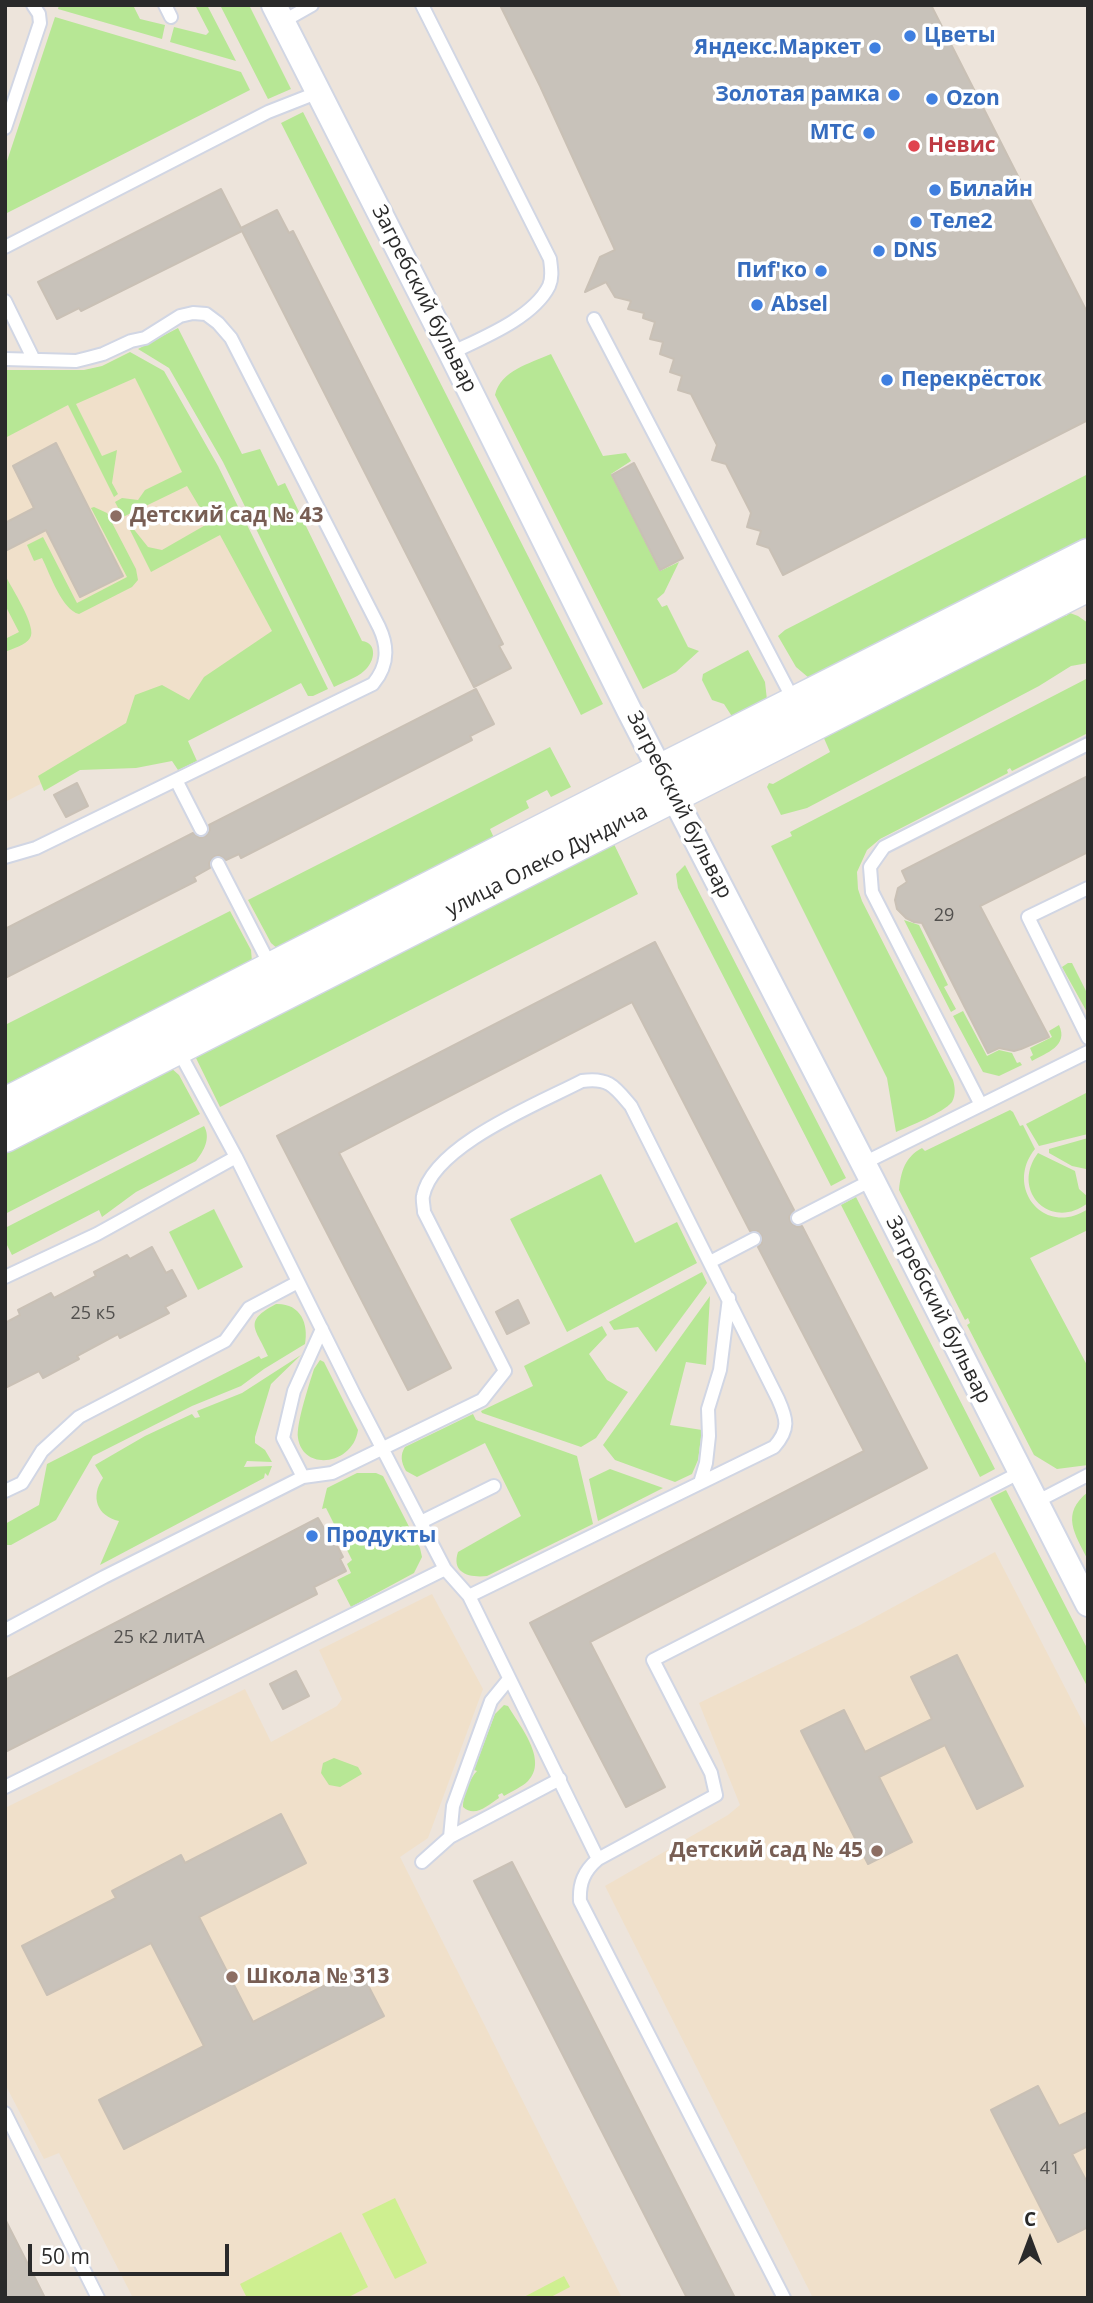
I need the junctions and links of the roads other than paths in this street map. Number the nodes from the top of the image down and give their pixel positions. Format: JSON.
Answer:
{"nodes":[{"id":1,"x":33,"y":5,"type":"edge"},
{"id":2,"x":165,"y":5,"type":"edge"},
{"id":3,"x":312,"y":5,"type":"edge"},
{"id":4,"x":422,"y":5,"type":"edge"},
{"id":5,"x":278,"y":13,"type":"edge"},
{"id":6,"x":172,"y":18,"type":"dead end"},
{"id":7,"x":318,"y":92,"type":"junction"},
{"id":8,"x":5,"y":128,"type":"edge"},
{"id":9,"x":5,"y":248,"type":"edge"},
{"id":10,"x":5,"y":301,"type":"edge"},
{"id":11,"x":594,"y":319,"type":"dead end"},
{"id":12,"x":452,"y":353,"type":"junction"},
{"id":13,"x":5,"y":359,"type":"edge"},
{"id":14,"x":34,"y":360,"type":"junction"},
{"id":15,"x":1084,"y":576,"type":"edge"},
{"id":16,"x":802,"y":715,"type":"junction"},
{"id":17,"x":1088,"y":744,"type":"edge"},
{"id":18,"x":176,"y":780,"type":"junction"},
{"id":19,"x":668,"y":783,"type":"junction"},
{"id":20,"x":201,"y":830,"type":"dead end"},
{"id":21,"x":5,"y":857,"type":"edge"},
{"id":22,"x":218,"y":864,"type":"dead end"},
{"id":23,"x":1088,"y":887,"type":"edge"},
{"id":24,"x":278,"y":982,"type":"junction"},
{"id":25,"x":171,"y":1036,"type":"junction"},
{"id":26,"x":1088,"y":1038,"type":"edge"},
{"id":27,"x":1088,"y":1052,"type":"edge"},
{"id":28,"x":5,"y":1104,"type":"edge"},
{"id":29,"x":981,"y":1105,"type":"junction"},
{"id":30,"x":5,"y":1136,"type":"edge"},
{"id":31,"x":236,"y":1157,"type":"junction"},
{"id":32,"x":868,"y":1171,"type":"junction"},
{"id":33,"x":798,"y":1218,"type":"dead end"},
{"id":34,"x":754,"y":1239,"type":"dead end"},
{"id":35,"x":710,"y":1262,"type":"junction"},
{"id":36,"x":5,"y":1278,"type":"edge"},
{"id":37,"x":298,"y":1282,"type":"junction"},
{"id":38,"x":729,"y":1298,"type":"junction"},
{"id":39,"x":322,"y":1329,"type":"junction"},
{"id":40,"x":383,"y":1447,"type":"junction"},
{"id":41,"x":1021,"y":1472,"type":"junction"},
{"id":42,"x":1088,"y":1475,"type":"edge"},
{"id":43,"x":303,"y":1478,"type":"junction"},
{"id":44,"x":700,"y":1483,"type":"junction"},
{"id":45,"x":494,"y":1486,"type":"dead end"},
{"id":46,"x":5,"y":1491,"type":"edge"},
{"id":47,"x":1036,"y":1502,"type":"junction"},
{"id":48,"x":421,"y":1522,"type":"junction"},
{"id":49,"x":445,"y":1569,"type":"junction"},
{"id":50,"x":469,"y":1596,"type":"junction"},
{"id":51,"x":1088,"y":1604,"type":"edge"},
{"id":52,"x":5,"y":1630,"type":"edge"},
{"id":53,"x":509,"y":1679,"type":"junction"},
{"id":54,"x":560,"y":1779,"type":"junction"},
{"id":55,"x":5,"y":1787,"type":"edge"},
{"id":56,"x":450,"y":1837,"type":"junction"},
{"id":57,"x":598,"y":1859,"type":"junction"},
{"id":58,"x":422,"y":1862,"type":"dead end"},
{"id":59,"x":5,"y":2113,"type":"edge"},
{"id":60,"x":98,"y":2298,"type":"edge"},
{"id":61,"x":784,"y":2298,"type":"edge"}],
"edges":[{"from":1,"to":8,"type":"lane"},
{"from":2,"to":6,"type":"lane"},
{"from":3,"to":5,"type":"lane"},
{"from":4,"to":12,"type":"lane"},
{"from":5,"to":7,"type":"street","name":"Загребский бульвар"},
{"from":7,"to":9,"type":"lane"},
{"from":7,"to":12,"type":"street","name":"Загребский бульвар"},
{"from":10,"to":14,"type":"lane"},
{"from":11,"to":16,"type":"lane"},
{"from":12,"to":19,"type":"street","name":"Загребский бульвар"},
{"from":13,"to":14,"type":"lane"},
{"from":14,"to":18,"type":"lane"},
{"from":15,"to":16,"type":"street","name":"улица Олеко Дундича"},
{"from":16,"to":19,"type":"street","name":"улица Олеко Дундича"},
{"from":17,"to":29,"type":"lane"},
{"from":18,"to":20,"type":"lane"},
{"from":18,"to":21,"type":"lane"},
{"from":19,"to":24,"type":"street","name":"улица Олеко Дундича"},
{"from":19,"to":32,"type":"street","name":"Загребский бульвар"},
{"from":22,"to":24,"type":"lane"},
{"from":23,"to":26,"type":"lane"},
{"from":24,"to":25,"type":"street","name":"улица Олеко Дундича"},
{"from":25,"to":28,"type":"street","name":"улица Олеко Дундича"},
{"from":25,"to":30,"type":"street","name":"улица Олеко Дундича"},
{"from":25,"to":31,"type":"lane"},
{"from":27,"to":29,"type":"lane"},
{"from":29,"to":32,"type":"lane"},
{"from":31,"to":36,"type":"lane"},
{"from":31,"to":37,"type":"lane"},
{"from":32,"to":33,"type":"lane"},
{"from":32,"to":41,"type":"street","name":"Загребский бульвар"},
{"from":34,"to":35,"type":"lane"},
{"from":35,"to":38,"type":"lane"},
{"from":35,"to":40,"type":"lane"},
{"from":37,"to":39,"type":"lane"},
{"from":37,"to":46,"type":"lane"},
{"from":38,"to":44,"type":"lane"},
{"from":38,"to":44,"type":"lane"},
{"from":39,"to":40,"type":"lane"},
{"from":39,"to":43,"type":"lane"},
{"from":40,"to":43,"type":"lane"},
{"from":40,"to":48,"type":"lane"},
{"from":41,"to":47,"type":"street","name":"Загребский бульвар"},
{"from":41,"to":57,"type":"lane"},
{"from":42,"to":47,"type":"lane"},
{"from":43,"to":52,"type":"lane"},
{"from":44,"to":50,"type":"lane"},
{"from":45,"to":48,"type":"lane"},
{"from":47,"to":51,"type":"street","name":"Загребский бульвар"},
{"from":48,"to":49,"type":"lane"},
{"from":49,"to":50,"type":"lane"},
{"from":49,"to":55,"type":"lane"},
{"from":50,"to":53,"type":"lane"},
{"from":53,"to":54,"type":"lane"},
{"from":53,"to":56,"type":"lane"},
{"from":54,"to":56,"type":"lane"},
{"from":54,"to":57,"type":"lane"},
{"from":56,"to":58,"type":"lane"},
{"from":57,"to":61,"type":"lane"},
{"from":59,"to":60,"type":"lane"}]}
